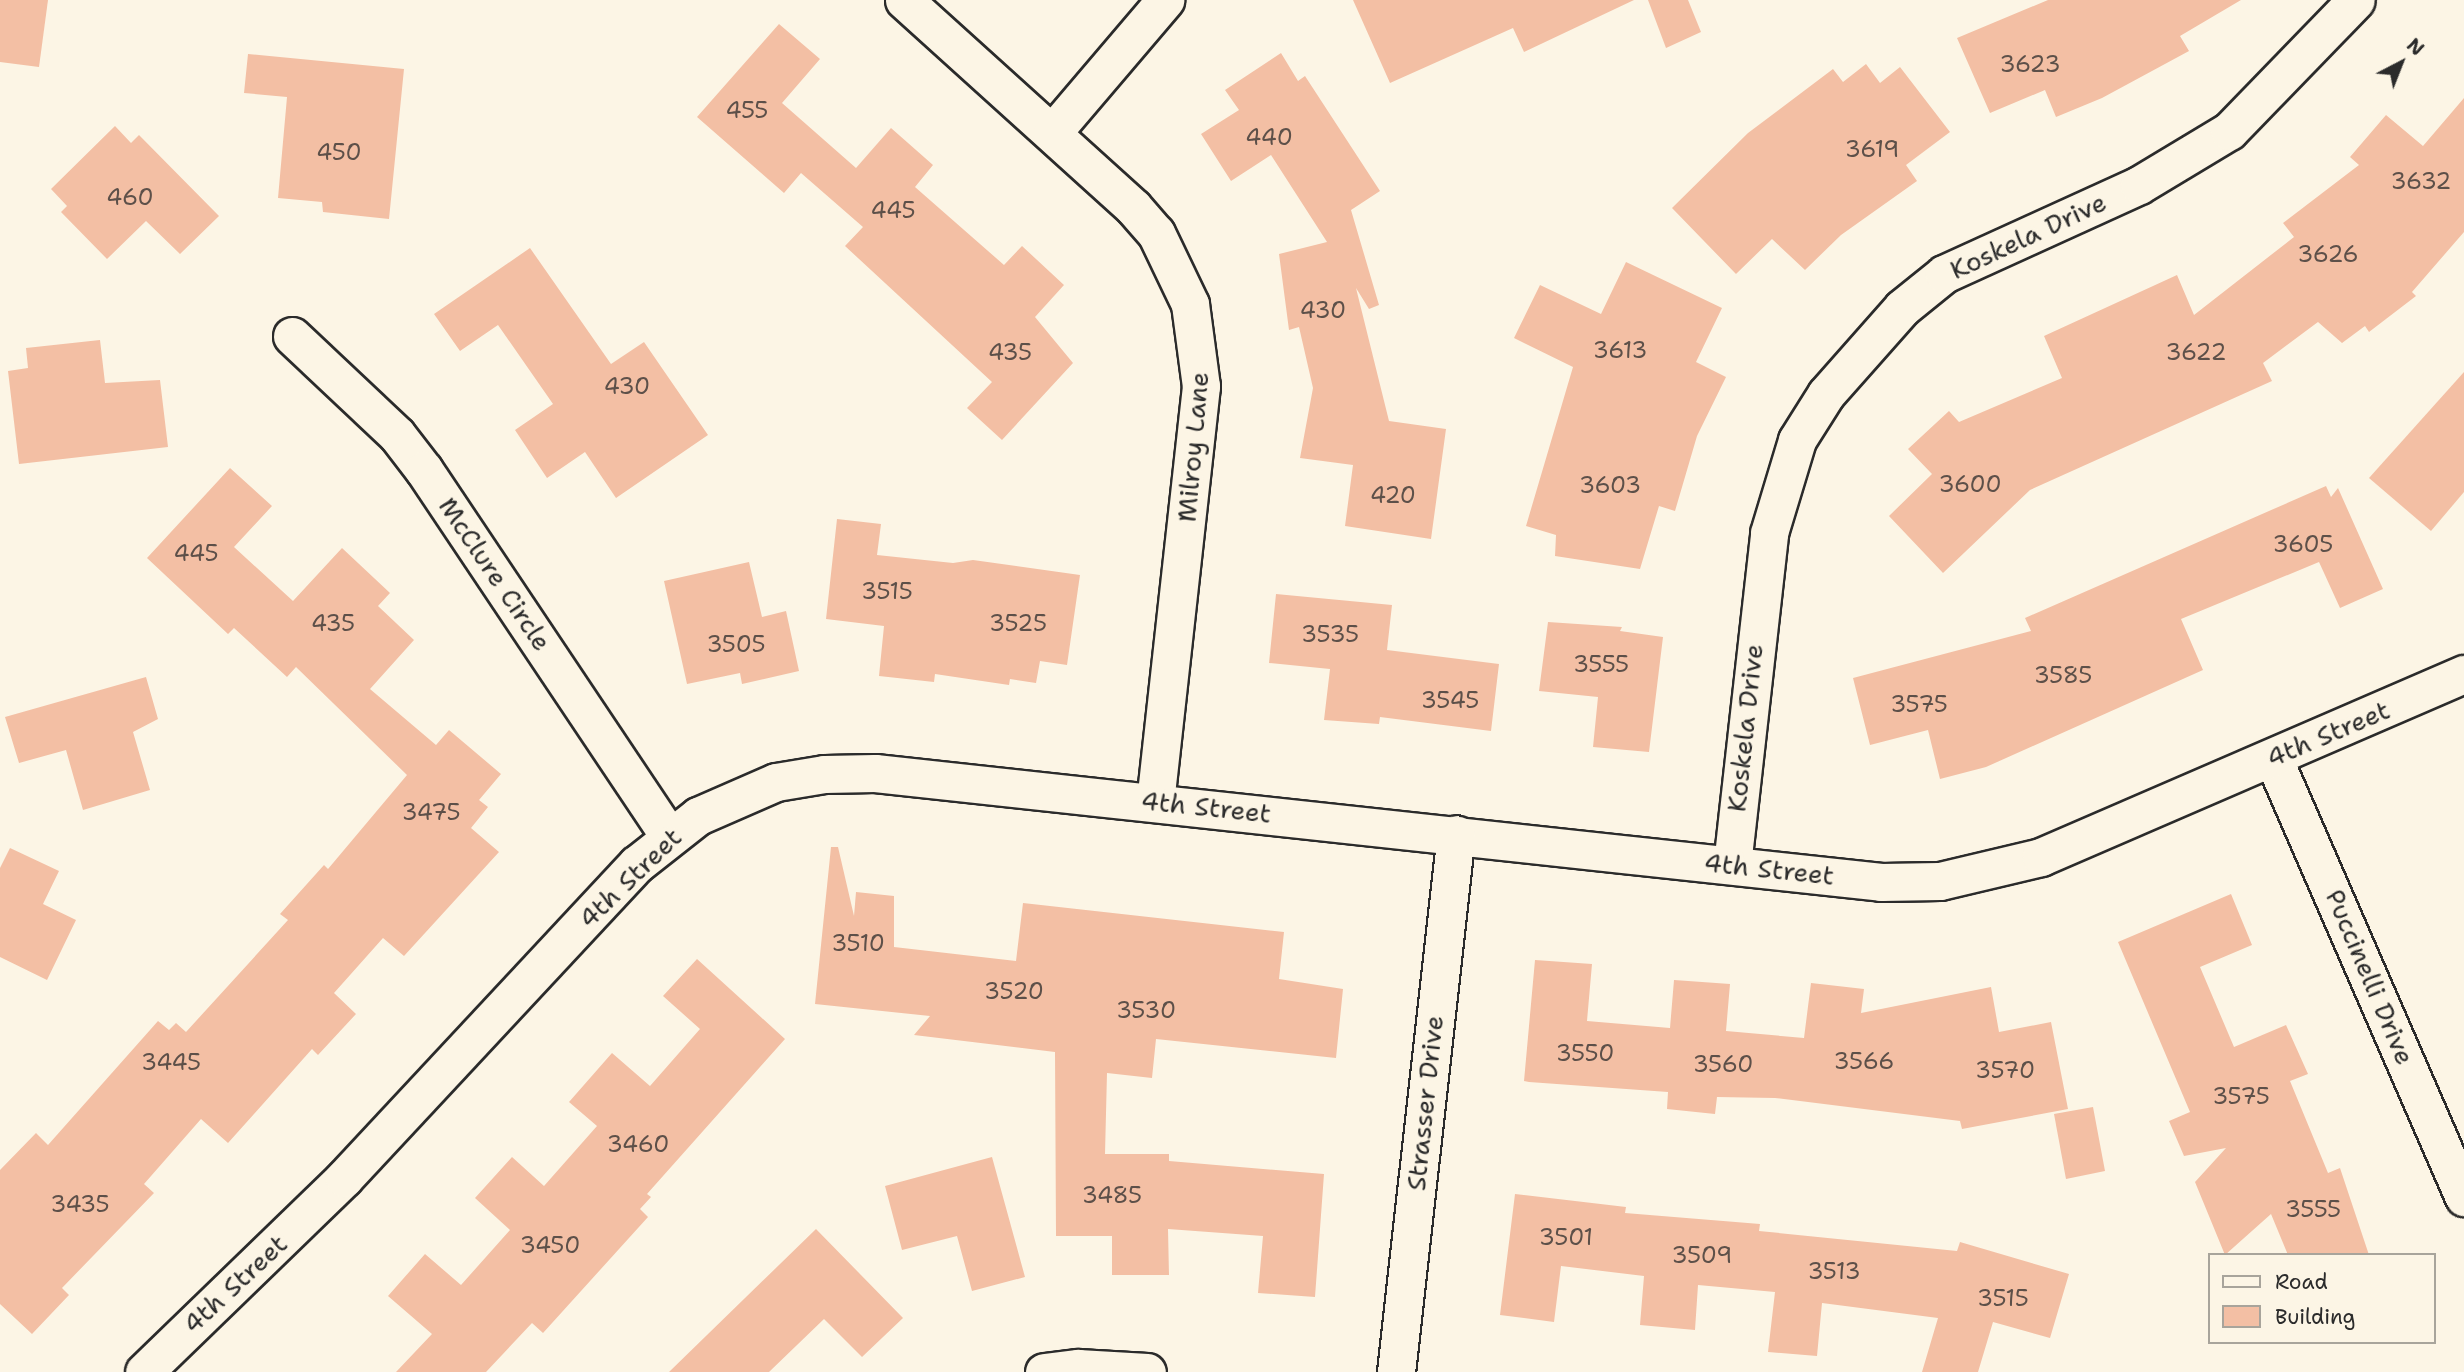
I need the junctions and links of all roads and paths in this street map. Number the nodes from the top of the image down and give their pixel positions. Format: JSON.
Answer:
{"nodes":[{"id":1,"x":904,"y":0,"type":"edge"},
{"id":2,"x":1165,"y":0,"type":"edge"},
{"id":3,"x":2356,"y":0,"type":"edge"},
{"id":4,"x":1052,"y":133,"type":"junction"},
{"id":5,"x":292,"y":336,"type":"dead end"},
{"id":6,"x":2464,"y":674,"type":"edge"},
{"id":7,"x":2273,"y":758,"type":"junction"},
{"id":8,"x":1155,"y":802,"type":"junction"},
{"id":9,"x":1456,"y":835,"type":"junction"},
{"id":10,"x":669,"y":836,"type":"junction"},
{"id":11,"x":1732,"y":865,"type":"junction"},
{"id":12,"x":2464,"y":1198,"type":"edge"},
{"id":13,"x":144,"y":1372,"type":"edge"},
{"id":14,"x":1044,"y":1372,"type":"edge"},
{"id":15,"x":1147,"y":1372,"type":"edge"},
{"id":16,"x":1396,"y":1372,"type":"edge"}],
"edges":[{"from":1,"to":4,"type":"street","name":"Milroy Lane"},
{"from":2,"to":4,"type":"street"},
{"from":3,"to":11,"type":"street","name":"Koskela Drive"},
{"from":4,"to":8,"type":"street","name":"Milroy Lane"},
{"from":5,"to":10,"type":"street","name":"McClure Circle"},
{"from":6,"to":7,"type":"street","name":"4th Street"},
{"from":7,"to":11,"type":"street","name":"4th Street"},
{"from":7,"to":12,"type":"street","name":"Puccinelli Drive"},
{"from":8,"to":9,"type":"street","name":"4th Street"},
{"from":8,"to":10,"type":"street","name":"4th Street"},
{"from":9,"to":11,"type":"street","name":"4th Street"},
{"from":9,"to":16,"type":"street","name":"Strasser Drive"},
{"from":10,"to":13,"type":"street","name":"4th Street"},
{"from":14,"to":15,"type":"street"}]}
